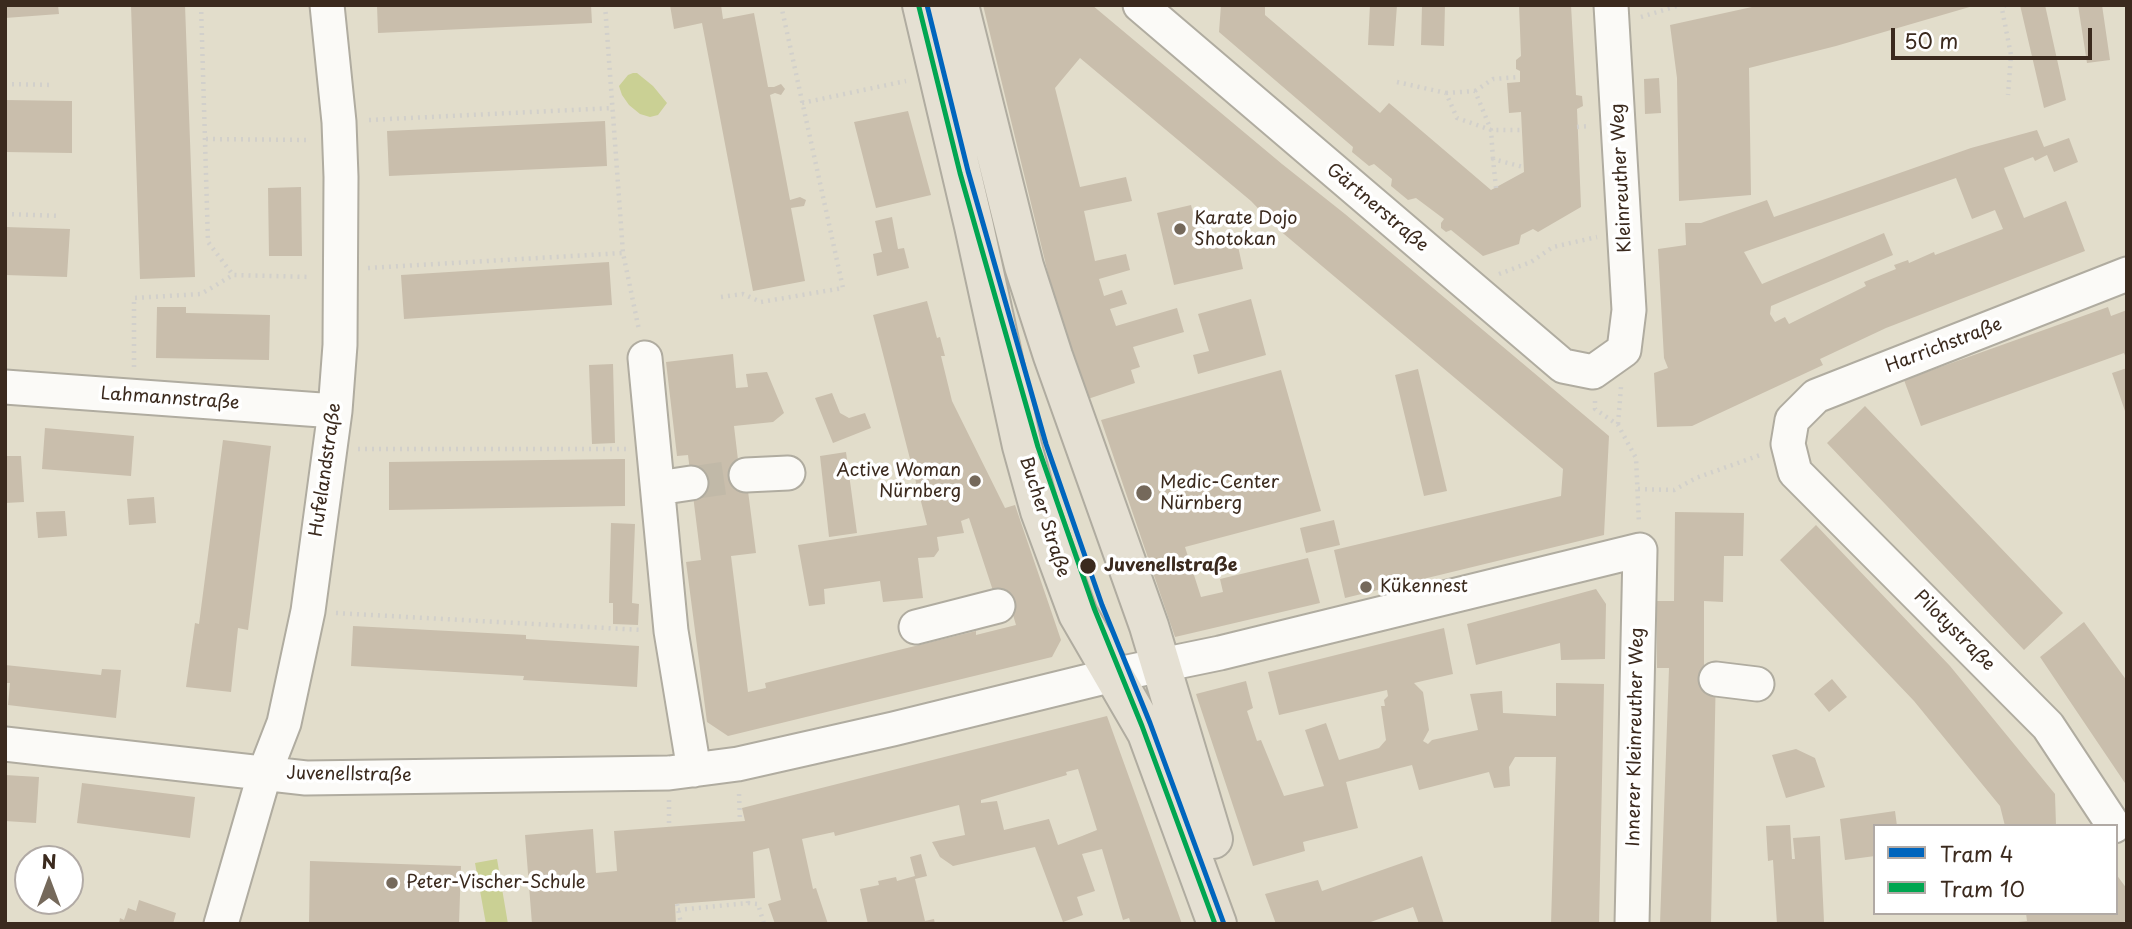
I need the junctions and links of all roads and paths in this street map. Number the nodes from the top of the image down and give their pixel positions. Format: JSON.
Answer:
{"nodes":[{"id":1,"x":201,"y":5,"type":"edge"},
{"id":2,"x":327,"y":5,"type":"edge"},
{"id":3,"x":605,"y":5,"type":"edge"},
{"id":4,"x":781,"y":5,"type":"edge"},
{"id":5,"x":922,"y":5,"type":"edge"},
{"id":6,"x":959,"y":5,"type":"edge"},
{"id":7,"x":1140,"y":5,"type":"edge"},
{"id":8,"x":1680,"y":5,"type":"edge"},
{"id":9,"x":2006,"y":5,"type":"edge"},
{"id":10,"x":1612,"y":15,"type":"edge"},
{"id":11,"x":1173,"y":17,"type":"edge"},
{"id":12,"x":1520,"y":77,"type":"dead end"},
{"id":13,"x":906,"y":81,"type":"dead end"},
{"id":14,"x":1397,"y":82,"type":"dead end"},
{"id":15,"x":5,"y":84,"type":"edge"},
{"id":16,"x":54,"y":85,"type":"dead end"},
{"id":17,"x":1475,"y":91,"type":"junction"},
{"id":18,"x":1446,"y":93,"type":"junction"},
{"id":19,"x":2008,"y":95,"type":"dead end"},
{"id":20,"x":802,"y":103,"type":"junction"},
{"id":21,"x":612,"y":108,"type":"junction"},
{"id":22,"x":1491,"y":130,"type":"junction"},
{"id":23,"x":1522,"y":130,"type":"dead end"},
{"id":24,"x":339,"y":131,"type":"junction"},
{"id":25,"x":206,"y":139,"type":"junction"},
{"id":26,"x":1493,"y":159,"type":"junction"},
{"id":27,"x":1523,"y":167,"type":"dead end"},
{"id":28,"x":1496,"y":188,"type":"dead end"},
{"id":29,"x":5,"y":214,"type":"edge"},
{"id":30,"x":60,"y":216,"type":"dead end"},
{"id":31,"x":1626,"y":230,"type":"junction"},
{"id":32,"x":623,"y":253,"type":"junction"},
{"id":33,"x":340,"y":273,"type":"junction"},
{"id":34,"x":2127,"y":274,"type":"edge"},
{"id":35,"x":233,"y":275,"type":"junction"},
{"id":36,"x":721,"y":297,"type":"dead end"},
{"id":37,"x":1482,"y":298,"type":"junction"},
{"id":38,"x":645,"y":358,"type":"joint"},
{"id":39,"x":1593,"y":372,"type":"junction"},
{"id":40,"x":5,"y":387,"type":"edge"},
{"id":41,"x":134,"y":396,"type":"junction"},
{"id":42,"x":335,"y":411,"type":"junction"},
{"id":43,"x":1788,"y":444,"type":"junction"},
{"id":44,"x":329,"y":449,"type":"junction"},
{"id":45,"x":656,"y":467,"type":"junction"},
{"id":46,"x":690,"y":472,"type":"tunnel mouth"},
{"id":47,"x":788,"y":473,"type":"dead end"},
{"id":48,"x":746,"y":475,"type":"tunnel mouth"},
{"id":49,"x":1638,"y":488,"type":"junction"},
{"id":50,"x":1639,"y":510,"type":"dead end"},
{"id":51,"x":1640,"y":551,"type":"joint"},
{"id":52,"x":998,"y":606,"type":"dead end"},
{"id":53,"x":307,"y":611,"type":"junction"},
{"id":54,"x":916,"y":627,"type":"dead end"},
{"id":55,"x":671,"y":631,"type":"junction"},
{"id":56,"x":1161,"y":666,"type":"junction"},
{"id":57,"x":1113,"y":675,"type":"junction"},
{"id":58,"x":1716,"y":678,"type":"dead end"},
{"id":59,"x":1757,"y":684,"type":"dead end"},
{"id":60,"x":5,"y":744,"type":"edge"},
{"id":61,"x":694,"y":770,"type":"junction"},
{"id":62,"x":265,"y":772,"type":"junction"},
{"id":63,"x":2113,"y":824,"type":"edge"},
{"id":64,"x":221,"y":924,"type":"edge"},
{"id":65,"x":681,"y":924,"type":"edge"},
{"id":66,"x":764,"y":924,"type":"edge"},
{"id":67,"x":1217,"y":924,"type":"edge"},
{"id":68,"x":1242,"y":924,"type":"edge"},
{"id":69,"x":1632,"y":924,"type":"edge"}],
"edges":[{"from":1,"to":25,"type":"path"},
{"from":2,"to":24,"type":"street","name":"Hufelandstraße"},
{"from":3,"to":21,"type":"path"},
{"from":4,"to":20,"type":"path"},
{"from":5,"to":57,"type":"main road","name":"Bucher Straße"},
{"from":6,"to":56,"type":"main road"},
{"from":7,"to":11,"type":"street","name":"Gärtnerstraße"},
{"from":8,"to":10,"type":"path"},
{"from":9,"to":19,"type":"path"},
{"from":10,"to":31,"type":"street","name":"Kleinreuther Weg"},
{"from":11,"to":37,"type":"street","name":"Gärtnerstraße"},
{"from":12,"to":17,"type":"path"},
{"from":13,"to":20,"type":"path"},
{"from":14,"to":18,"type":"path"},
{"from":15,"to":16,"type":"path"},
{"from":17,"to":18,"type":"path"},
{"from":17,"to":22,"type":"path"},
{"from":18,"to":22,"type":"path"},
{"from":20,"to":36,"type":"path"},
{"from":21,"to":24,"type":"path"},
{"from":21,"to":32,"type":"path"},
{"from":22,"to":23,"type":"path"},
{"from":22,"to":26,"type":"path"},
{"from":24,"to":25,"type":"path"},
{"from":24,"to":33,"type":"street","name":"Hufelandstraße"},
{"from":25,"to":35,"type":"path"},
{"from":26,"to":27,"type":"path"},
{"from":26,"to":28,"type":"path"},
{"from":29,"to":30,"type":"path"},
{"from":31,"to":37,"type":"path"},
{"from":31,"to":39,"type":"street","name":"Kleinreuther Weg"},
{"from":32,"to":33,"type":"path"},
{"from":32,"to":38,"type":"path"},
{"from":33,"to":35,"type":"path"},
{"from":33,"to":42,"type":"street","name":"Hufelandstraße"},
{"from":34,"to":43,"type":"street","name":"Harrichstraße"},
{"from":35,"to":41,"type":"path"},
{"from":37,"to":39,"type":"street","name":"Gärtnerstraße"},
{"from":38,"to":45,"type":"street"},
{"from":39,"to":49,"type":"path"},
{"from":40,"to":41,"type":"street","name":"Lahmannstraße"},
{"from":41,"to":42,"type":"street","name":"Lahmannstraße"},
{"from":42,"to":44,"type":"street","name":"Hufelandstraße"},
{"from":43,"to":49,"type":"path"},
{"from":43,"to":63,"type":"street","name":"Pilotystraße"},
{"from":44,"to":45,"type":"path"},
{"from":44,"to":53,"type":"street","name":"Hufelandstraße"},
{"from":45,"to":46,"type":"street"},
{"from":45,"to":55,"type":"street"},
{"from":47,"to":48,"type":"street"},
{"from":49,"to":50,"type":"path"},
{"from":51,"to":56,"type":"street","name":"Juvenellstraße"},
{"from":51,"to":69,"type":"street","name":"Innerer Kleinreuther Weg"},
{"from":52,"to":54,"type":"street"},
{"from":53,"to":55,"type":"path"},
{"from":53,"to":62,"type":"street","name":"Hufelandstraße"},
{"from":55,"to":61,"type":"street"},
{"from":56,"to":57,"type":"street","name":"Juvenellstraße"},
{"from":56,"to":68,"type":"main road"},
{"from":57,"to":61,"type":"street","name":"Juvenellstraße"},
{"from":57,"to":67,"type":"main road","name":"Bucher Straße"},
{"from":58,"to":59,"type":"street"},
{"from":60,"to":62,"type":"street","name":"Juvenellstraße"},
{"from":61,"to":62,"type":"street","name":"Juvenellstraße"},
{"from":62,"to":64,"type":"street","name":"Hufelandstraße"},
{"from":65,"to":66,"type":"path"}]}
